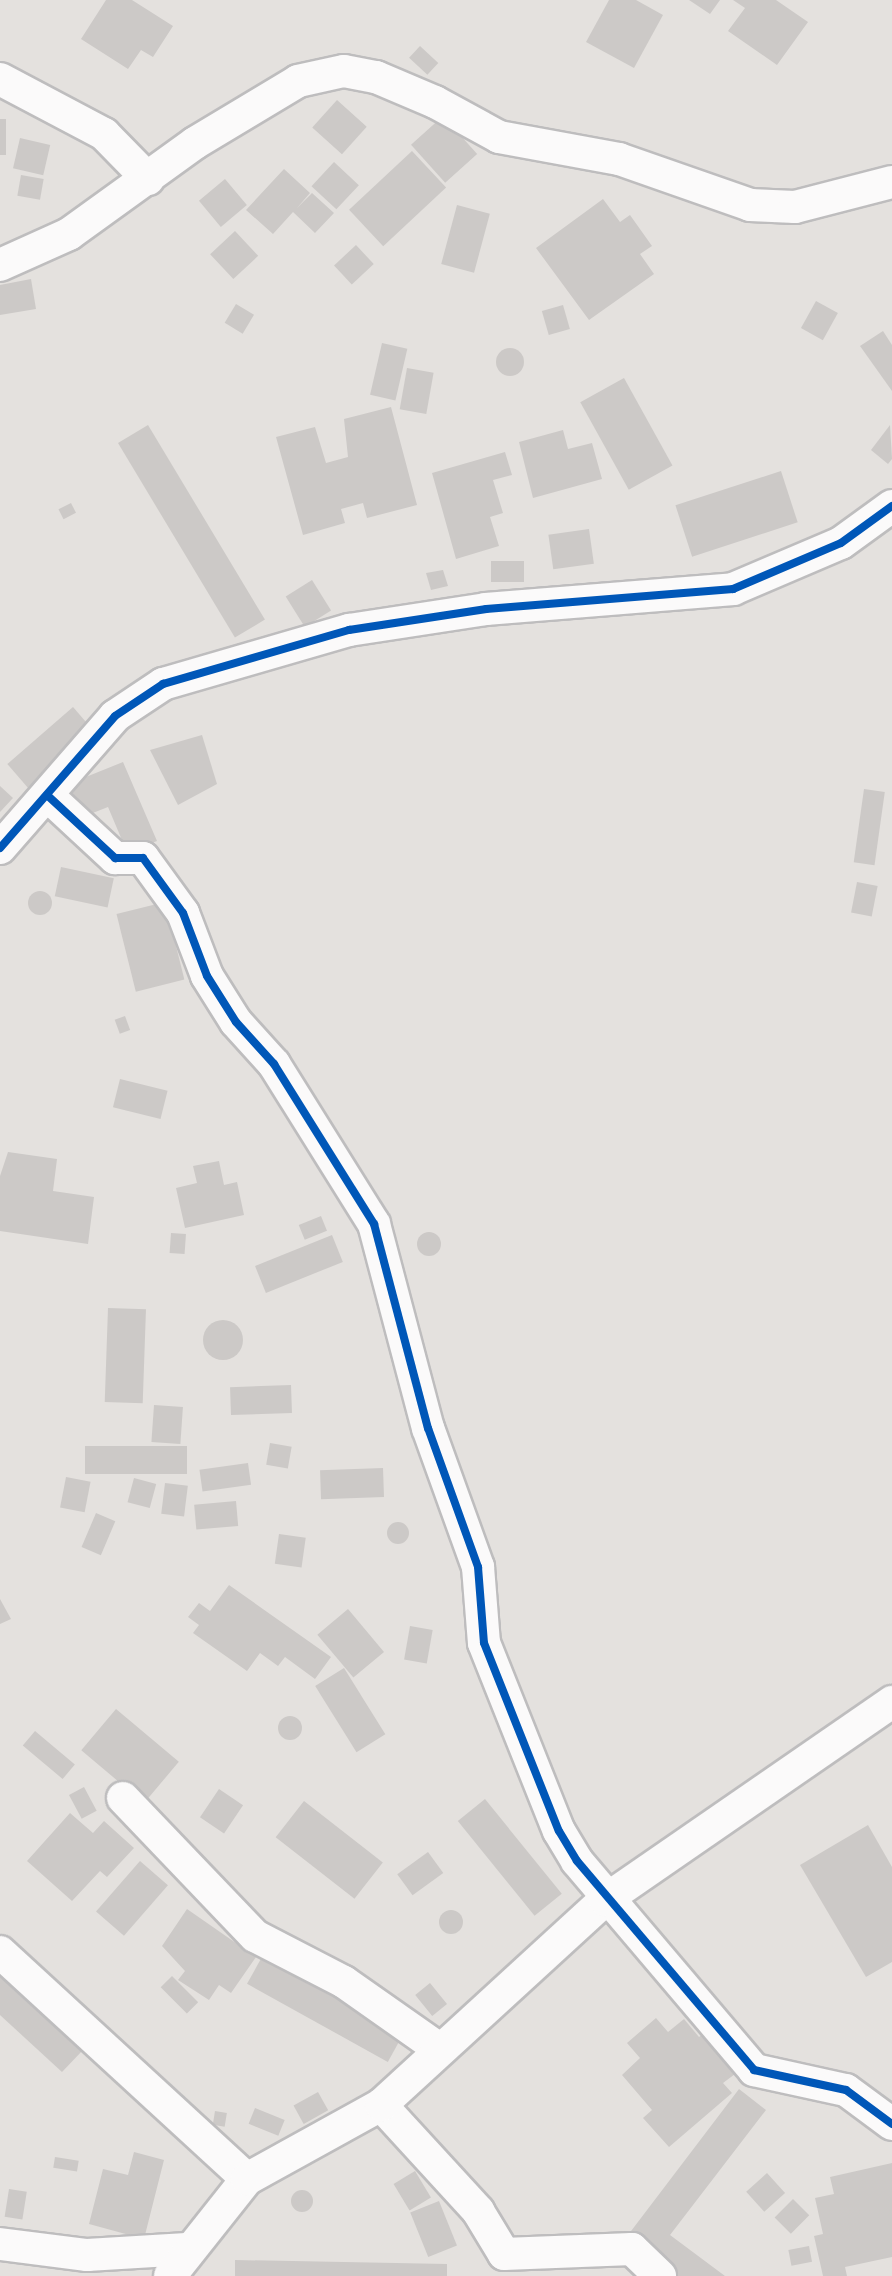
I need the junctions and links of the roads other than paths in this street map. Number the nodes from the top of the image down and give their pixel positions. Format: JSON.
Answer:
{"nodes":[{"id":1,"x":0,"y":79,"type":"edge"},
{"id":2,"x":148,"y":180,"type":"junction"},
{"id":3,"x":892,"y":182,"type":"edge"},
{"id":4,"x":0,"y":265,"type":"edge"},
{"id":5,"x":892,"y":506,"type":"edge"},
{"id":6,"x":47,"y":795,"type":"junction"},
{"id":7,"x":0,"y":848,"type":"edge"},
{"id":8,"x":892,"y":1702,"type":"edge"},
{"id":9,"x":123,"y":1798,"type":"dead end"},
{"id":10,"x":606,"y":1900,"type":"junction"},
{"id":11,"x":0,"y":1952,"type":"edge"},
{"id":12,"x":438,"y":2048,"type":"junction"},
{"id":13,"x":381,"y":2105,"type":"junction"},
{"id":14,"x":892,"y":2124,"type":"edge"},
{"id":15,"x":247,"y":2179,"type":"junction"},
{"id":16,"x":0,"y":2244,"type":"edge"},
{"id":17,"x":187,"y":2249,"type":"junction"},
{"id":18,"x":170,"y":2276,"type":"edge"},
{"id":19,"x":660,"y":2276,"type":"edge"}],
"edges":[{"from":1,"to":2,"type":"street"},
{"from":2,"to":3,"type":"street"},
{"from":2,"to":4,"type":"street"},
{"from":5,"to":6,"type":"street"},
{"from":6,"to":7,"type":"street"},
{"from":6,"to":10,"type":"street"},
{"from":8,"to":10,"type":"street"},
{"from":9,"to":12,"type":"street"},
{"from":10,"to":12,"type":"street"},
{"from":10,"to":14,"type":"street"},
{"from":11,"to":15,"type":"street"},
{"from":12,"to":13,"type":"street"},
{"from":13,"to":15,"type":"street"},
{"from":13,"to":19,"type":"street"},
{"from":15,"to":17,"type":"street"},
{"from":16,"to":17,"type":"street"},
{"from":17,"to":18,"type":"street"}]}
